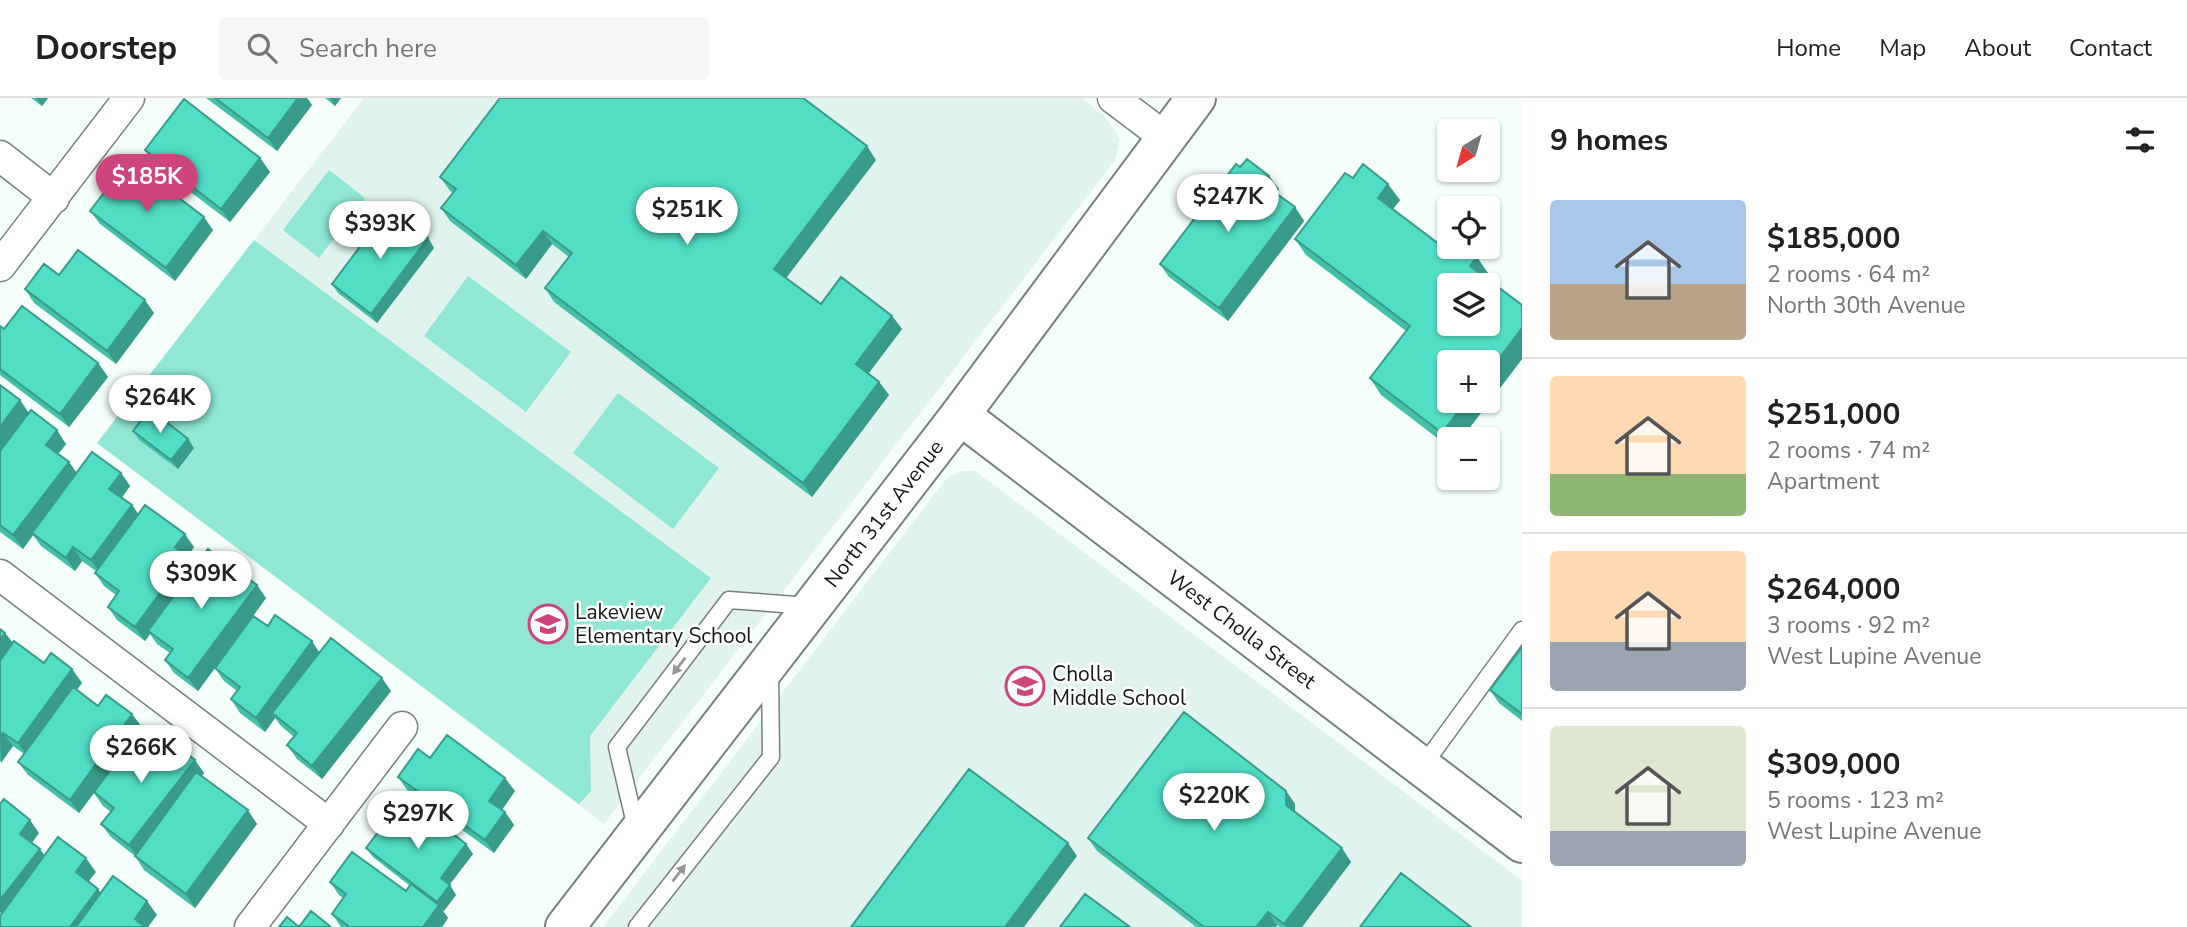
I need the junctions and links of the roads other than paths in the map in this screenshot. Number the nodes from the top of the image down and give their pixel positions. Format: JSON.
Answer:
{"nodes":[{"id":1,"x":130,"y":98,"type":"edge"},
{"id":2,"x":1113,"y":98,"type":"edge"},
{"id":3,"x":1196,"y":98,"type":"edge"},
{"id":4,"x":1166,"y":138,"type":"junction"},
{"id":5,"x":0,"y":156,"type":"edge"},
{"id":6,"x":54,"y":198,"type":"junction"},
{"id":7,"x":0,"y":266,"type":"edge"},
{"id":8,"x":960,"y":415,"type":"junction"},
{"id":9,"x":0,"y":575,"type":"edge"},
{"id":10,"x":812,"y":606,"type":"junction"},
{"id":11,"x":1522,"y":630,"type":"edge"},
{"id":12,"x":770,"y":661,"type":"junction"},
{"id":13,"x":402,"y":727,"type":"dead end"},
{"id":14,"x":1422,"y":767,"type":"junction"},
{"id":15,"x":329,"y":824,"type":"junction"},
{"id":16,"x":637,"y":832,"type":"junction"},
{"id":17,"x":1522,"y":842,"type":"edge"},
{"id":18,"x":250,"y":927,"type":"edge"},
{"id":19,"x":565,"y":927,"type":"edge"},
{"id":20,"x":637,"y":927,"type":"edge"}],
"edges":[{"from":1,"to":6,"type":"street"},
{"from":2,"to":4,"type":"street"},
{"from":3,"to":4,"type":"street","name":"North 31st Avenue"},
{"from":4,"to":8,"type":"street","name":"North 31st Avenue"},
{"from":5,"to":6,"type":"street"},
{"from":6,"to":7,"type":"street"},
{"from":8,"to":10,"type":"street","name":"North 31st Avenue"},
{"from":8,"to":14,"type":"street","name":"West Cholla Street"},
{"from":9,"to":15,"type":"street"},
{"from":10,"to":12,"type":"street","name":"North 31st Avenue"},
{"from":10,"to":16,"type":"lane","one_way":true},
{"from":11,"to":14,"type":"lane"},
{"from":12,"to":16,"type":"street","name":"North 31st Avenue"},
{"from":20,"to":12,"type":"lane","one_way":true},
{"from":13,"to":15,"type":"street"},
{"from":14,"to":17,"type":"street","name":"West Cholla Street"},
{"from":15,"to":18,"type":"street"},
{"from":16,"to":19,"type":"street","name":"North 31st Avenue"}]}
